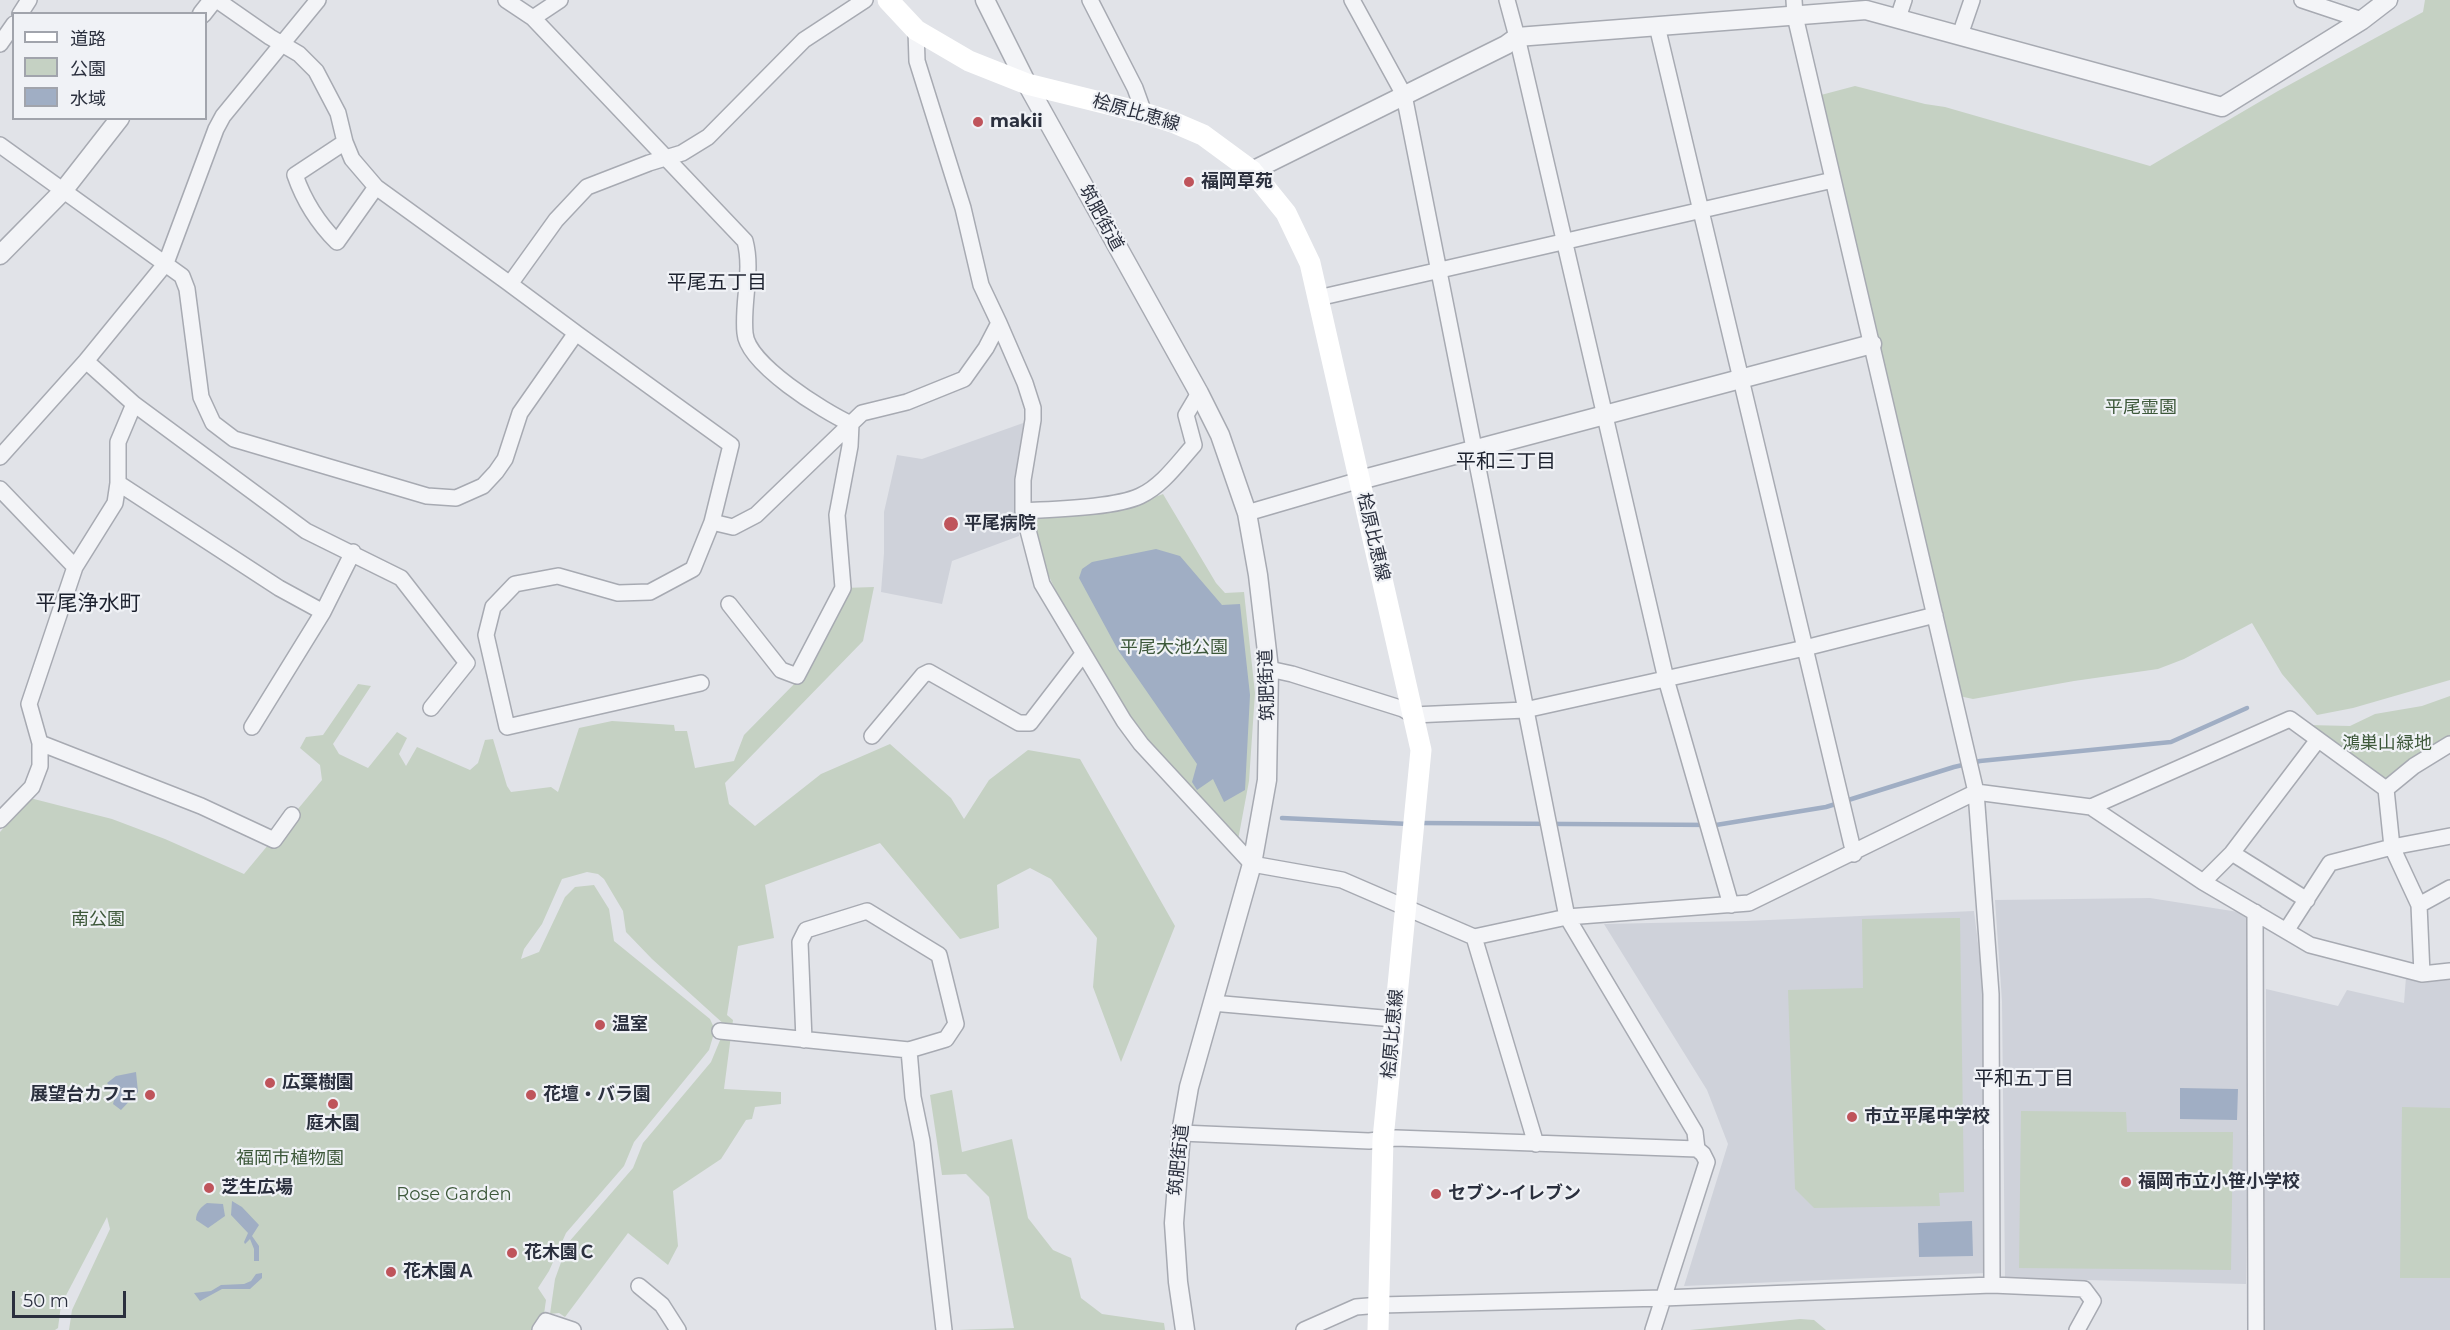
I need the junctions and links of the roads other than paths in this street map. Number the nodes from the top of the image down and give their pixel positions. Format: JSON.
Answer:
{"nodes":[{"id":1,"x":215,"y":0,"type":"edge"},
{"id":2,"x":318,"y":0,"type":"edge"},
{"id":3,"x":506,"y":0,"type":"edge"},
{"id":4,"x":560,"y":0,"type":"edge"},
{"id":5,"x":865,"y":0,"type":"edge"},
{"id":6,"x":888,"y":0,"type":"edge"},
{"id":7,"x":985,"y":0,"type":"edge"},
{"id":8,"x":1090,"y":0,"type":"edge"},
{"id":9,"x":1352,"y":0,"type":"edge"},
{"id":10,"x":1507,"y":0,"type":"edge"},
{"id":11,"x":1904,"y":0,"type":"edge"},
{"id":12,"x":1972,"y":0,"type":"edge"},
{"id":13,"x":2302,"y":0,"type":"edge"},
{"id":14,"x":2388,"y":0,"type":"edge"},
{"id":15,"x":1794,"y":8,"type":"edge"},
{"id":16,"x":204,"y":12,"type":"edge"},
{"id":17,"x":533,"y":18,"type":"junction"},
{"id":18,"x":1899,"y":18,"type":"junction"},
{"id":19,"x":2362,"y":20,"type":"junction"},
{"id":20,"x":1657,"y":26,"type":"junction"},
{"id":21,"x":12,"y":27,"type":"edge"},
{"id":22,"x":916,"y":30,"type":"junction"},
{"id":23,"x":1960,"y":35,"type":"junction"},
{"id":24,"x":1517,"y":37,"type":"junction"},
{"id":25,"x":283,"y":42,"type":"junction"},
{"id":26,"x":0,"y":44,"type":"edge"},
{"id":27,"x":1027,"y":84,"type":"junction"},
{"id":28,"x":1404,"y":95,"type":"junction"},
{"id":29,"x":1144,"y":113,"type":"junction"},
{"id":30,"x":118,"y":120,"type":"edge"},
{"id":31,"x":345,"y":142,"type":"junction"},
{"id":32,"x":0,"y":145,"type":"edge"},
{"id":33,"x":668,"y":158,"type":"junction"},
{"id":34,"x":1252,"y":171,"type":"junction"},
{"id":35,"x":1833,"y":180,"type":"junction"},
{"id":36,"x":376,"y":187,"type":"junction"},
{"id":37,"x":63,"y":191,"type":"junction"},
{"id":38,"x":1701,"y":210,"type":"junction"},
{"id":39,"x":1564,"y":242,"type":"junction"},
{"id":40,"x":0,"y":255,"type":"edge"},
{"id":41,"x":166,"y":263,"type":"junction"},
{"id":42,"x":1440,"y":270,"type":"junction"},
{"id":43,"x":510,"y":284,"type":"junction"},
{"id":44,"x":1318,"y":298,"type":"junction"},
{"id":45,"x":999,"y":323,"type":"junction"},
{"id":46,"x":576,"y":333,"type":"junction"},
{"id":47,"x":1872,"y":344,"type":"junction"},
{"id":48,"x":86,"y":361,"type":"junction"},
{"id":49,"x":1741,"y":377,"type":"junction"},
{"id":50,"x":1199,"y":393,"type":"junction"},
{"id":51,"x":134,"y":404,"type":"junction"},
{"id":52,"x":1605,"y":414,"type":"junction"},
{"id":53,"x":851,"y":424,"type":"junction"},
{"id":54,"x":1473,"y":450,"type":"junction"},
{"id":55,"x":0,"y":457,"type":"edge"},
{"id":56,"x":1360,"y":480,"type":"junction"},
{"id":57,"x":118,"y":483,"type":"junction"},
{"id":58,"x":0,"y":489,"type":"edge"},
{"id":59,"x":1023,"y":511,"type":"junction"},
{"id":60,"x":1247,"y":513,"type":"junction"},
{"id":61,"x":712,"y":522,"type":"junction"},
{"id":62,"x":352,"y":552,"type":"junction"},
{"id":63,"x":75,"y":567,"type":"junction"},
{"id":64,"x":729,"y":604,"type":"dead end"},
{"id":65,"x":323,"y":612,"type":"junction"},
{"id":66,"x":1935,"y":615,"type":"junction"},
{"id":67,"x":1805,"y":648,"type":"junction"},
{"id":68,"x":1083,"y":654,"type":"junction"},
{"id":69,"x":1269,"y":669,"type":"junction"},
{"id":70,"x":1666,"y":679,"type":"junction"},
{"id":71,"x":701,"y":683,"type":"dead end"},
{"id":72,"x":431,"y":708,"type":"dead end"},
{"id":73,"x":1525,"y":710,"type":"junction"},
{"id":74,"x":1413,"y":715,"type":"junction"},
{"id":75,"x":252,"y":727,"type":"dead end"},
{"id":76,"x":872,"y":736,"type":"dead end"},
{"id":77,"x":2317,"y":741,"type":"junction"},
{"id":78,"x":40,"y":743,"type":"junction"},
{"id":79,"x":2450,"y":744,"type":"edge"},
{"id":80,"x":2386,"y":789,"type":"junction"},
{"id":81,"x":1976,"y":792,"type":"junction"},
{"id":82,"x":2091,"y":807,"type":"junction"},
{"id":83,"x":292,"y":815,"type":"dead end"},
{"id":84,"x":0,"y":820,"type":"edge"},
{"id":85,"x":2450,"y":836,"type":"edge"},
{"id":86,"x":2392,"y":847,"type":"junction"},
{"id":87,"x":2232,"y":853,"type":"junction"},
{"id":88,"x":1854,"y":854,"type":"junction"},
{"id":89,"x":1252,"y":864,"type":"junction"},
{"id":90,"x":2203,"y":882,"type":"junction"},
{"id":91,"x":2450,"y":888,"type":"edge"},
{"id":92,"x":2307,"y":900,"type":"junction"},
{"id":93,"x":1731,"y":905,"type":"junction"},
{"id":94,"x":2419,"y":905,"type":"junction"},
{"id":95,"x":1404,"y":906,"type":"junction"},
{"id":96,"x":2255,"y":912,"type":"junction"},
{"id":97,"x":1568,"y":917,"type":"junction"},
{"id":98,"x":2286,"y":931,"type":"junction"},
{"id":99,"x":1474,"y":937,"type":"junction"},
{"id":100,"x":2450,"y":971,"type":"edge"},
{"id":101,"x":2422,"y":974,"type":"junction"},
{"id":102,"x":1212,"y":1003,"type":"junction"},
{"id":103,"x":1394,"y":1019,"type":"junction"},
{"id":104,"x":720,"y":1031,"type":"dead end"},
{"id":105,"x":804,"y":1040,"type":"junction"},
{"id":106,"x":909,"y":1050,"type":"junction"},
{"id":107,"x":1181,"y":1133,"type":"junction"},
{"id":108,"x":1383,"y":1139,"type":"junction"},
{"id":109,"x":1536,"y":1143,"type":"junction"},
{"id":110,"x":1697,"y":1149,"type":"junction"},
{"id":111,"x":1992,"y":1285,"type":"junction"},
{"id":112,"x":639,"y":1286,"type":"dead end"},
{"id":113,"x":1663,"y":1298,"type":"junction"},
{"id":114,"x":1380,"y":1305,"type":"junction"},
{"id":115,"x":540,"y":1330,"type":"edge"},
{"id":116,"x":573,"y":1330,"type":"edge"},
{"id":117,"x":678,"y":1330,"type":"edge"},
{"id":118,"x":944,"y":1330,"type":"edge"},
{"id":119,"x":1185,"y":1330,"type":"edge"},
{"id":120,"x":1304,"y":1330,"type":"edge"},
{"id":121,"x":1378,"y":1330,"type":"edge"},
{"id":122,"x":1653,"y":1330,"type":"edge"},
{"id":123,"x":2077,"y":1330,"type":"edge"},
{"id":124,"x":2256,"y":1330,"type":"edge"}],
"edges":[{"from":1,"to":16,"type":"street"},
{"from":1,"to":25,"type":"street"},
{"from":2,"to":25,"type":"street"},
{"from":3,"to":17,"type":"street"},
{"from":4,"to":17,"type":"street"},
{"from":5,"to":33,"type":"street"},
{"from":6,"to":22,"type":"main road","name":"桧原比恵線"},
{"from":7,"to":27,"type":"street","name":"筑肥街道"},
{"from":8,"to":29,"type":"street"},
{"from":9,"to":28,"type":"street"},
{"from":10,"to":24,"type":"street"},
{"from":11,"to":18,"type":"street"},
{"from":12,"to":23,"type":"street"},
{"from":13,"to":19,"type":"street"},
{"from":14,"to":19,"type":"street"},
{"from":15,"to":18,"type":"street"},
{"from":15,"to":20,"type":"street"},
{"from":15,"to":35,"type":"street"},
{"from":17,"to":33,"type":"street"},
{"from":18,"to":23,"type":"street"},
{"from":19,"to":23,"type":"street"},
{"from":20,"to":24,"type":"street"},
{"from":20,"to":38,"type":"street"},
{"from":21,"to":26,"type":"street"},
{"from":22,"to":27,"type":"main road","name":"桧原比恵線"},
{"from":22,"to":45,"type":"street"},
{"from":24,"to":28,"type":"street"},
{"from":24,"to":39,"type":"street"},
{"from":25,"to":31,"type":"street"},
{"from":25,"to":41,"type":"street"},
{"from":27,"to":29,"type":"main road","name":"桧原比恵線"},
{"from":27,"to":50,"type":"street","name":"筑肥街道"},
{"from":28,"to":34,"type":"street"},
{"from":28,"to":42,"type":"street"},
{"from":29,"to":34,"type":"main road","name":"桧原比恵線"},
{"from":30,"to":37,"type":"street"},
{"from":31,"to":36,"type":"street"},
{"from":31,"to":36,"type":"street"},
{"from":32,"to":37,"type":"street"},
{"from":33,"to":43,"type":"street"},
{"from":33,"to":53,"type":"street"},
{"from":34,"to":44,"type":"main road","name":"桧原比恵線"},
{"from":35,"to":38,"type":"street"},
{"from":35,"to":47,"type":"street"},
{"from":36,"to":43,"type":"street"},
{"from":37,"to":40,"type":"street"},
{"from":37,"to":41,"type":"street"},
{"from":38,"to":39,"type":"street"},
{"from":38,"to":49,"type":"street"},
{"from":39,"to":42,"type":"street"},
{"from":39,"to":52,"type":"street"},
{"from":41,"to":46,"type":"street"},
{"from":41,"to":48,"type":"street"},
{"from":42,"to":44,"type":"street"},
{"from":42,"to":54,"type":"street"},
{"from":43,"to":46,"type":"street"},
{"from":44,"to":56,"type":"main road","name":"桧原比恵線"},
{"from":45,"to":53,"type":"street"},
{"from":45,"to":59,"type":"street"},
{"from":46,"to":61,"type":"street"},
{"from":47,"to":49,"type":"street"},
{"from":47,"to":66,"type":"street"},
{"from":48,"to":51,"type":"street"},
{"from":48,"to":55,"type":"street"},
{"from":49,"to":52,"type":"street"},
{"from":49,"to":67,"type":"street"},
{"from":50,"to":59,"type":"street"},
{"from":50,"to":60,"type":"street","name":"筑肥街道"},
{"from":51,"to":57,"type":"street"},
{"from":51,"to":62,"type":"street"},
{"from":52,"to":54,"type":"street"},
{"from":52,"to":70,"type":"street"},
{"from":53,"to":61,"type":"street"},
{"from":53,"to":64,"type":"street"},
{"from":54,"to":56,"type":"street"},
{"from":54,"to":73,"type":"street"},
{"from":56,"to":60,"type":"street"},
{"from":56,"to":74,"type":"main road","name":"桧原比恵線"},
{"from":57,"to":63,"type":"street"},
{"from":57,"to":65,"type":"street"},
{"from":58,"to":63,"type":"street"},
{"from":59,"to":68,"type":"street"},
{"from":60,"to":69,"type":"street","name":"筑肥街道"},
{"from":61,"to":71,"type":"street"},
{"from":62,"to":65,"type":"street"},
{"from":62,"to":72,"type":"street"},
{"from":63,"to":78,"type":"street"},
{"from":65,"to":75,"type":"street"},
{"from":66,"to":67,"type":"street","number":"筑肥街道"},
{"from":66,"to":81,"type":"street"},
{"from":67,"to":70,"type":"street","number":"筑肥街道"},
{"from":67,"to":88,"type":"street"},
{"from":68,"to":76,"type":"street"},
{"from":68,"to":89,"type":"street"},
{"from":69,"to":74,"type":"street","number":"筑肥街道"},
{"from":69,"to":89,"type":"street","name":"筑肥街道"},
{"from":70,"to":73,"type":"street","number":"筑肥街道"},
{"from":70,"to":93,"type":"street"},
{"from":73,"to":74,"type":"street","number":"筑肥街道"},
{"from":73,"to":97,"type":"street"},
{"from":74,"to":95,"type":"main road","name":"桧原比恵線"},
{"from":77,"to":80,"type":"street"},
{"from":77,"to":82,"type":"street"},
{"from":77,"to":87,"type":"street"},
{"from":78,"to":83,"type":"street"},
{"from":78,"to":84,"type":"street"},
{"from":79,"to":80,"type":"street"},
{"from":80,"to":86,"type":"street"},
{"from":81,"to":82,"type":"street"},
{"from":81,"to":88,"type":"street"},
{"from":81,"to":111,"type":"street"},
{"from":82,"to":90,"type":"street"},
{"from":85,"to":86,"type":"street"},
{"from":86,"to":92,"type":"street"},
{"from":86,"to":94,"type":"street"},
{"from":87,"to":90,"type":"street"},
{"from":87,"to":92,"type":"street"},
{"from":88,"to":93,"type":"street"},
{"from":89,"to":95,"type":"street"},
{"from":89,"to":102,"type":"street","name":"筑肥街道"},
{"from":90,"to":96,"type":"street"},
{"from":91,"to":94,"type":"street"},
{"from":92,"to":98,"type":"street"},
{"from":93,"to":97,"type":"street"},
{"from":94,"to":101,"type":"street"},
{"from":95,"to":99,"type":"street"},
{"from":95,"to":103,"type":"main road","name":"桧原比恵線"},
{"from":96,"to":98,"type":"street"},
{"from":96,"to":124,"type":"street"},
{"from":97,"to":99,"type":"street"},
{"from":97,"to":110,"type":"street"},
{"from":98,"to":101,"type":"street"},
{"from":99,"to":109,"type":"street"},
{"from":100,"to":101,"type":"street"},
{"from":102,"to":103,"type":"street"},
{"from":102,"to":107,"type":"street","name":"筑肥街道"},
{"from":103,"to":108,"type":"main road","name":"桧原比恵線"},
{"from":104,"to":105,"type":"street"},
{"from":105,"to":106,"type":"street"},
{"from":105,"to":106,"type":"street"},
{"from":106,"to":118,"type":"street"},
{"from":107,"to":108,"type":"street"},
{"from":107,"to":119,"type":"street","name":"筑肥街道"},
{"from":108,"to":109,"type":"street"},
{"from":108,"to":114,"type":"main road","name":"桧原比恵線"},
{"from":109,"to":110,"type":"street"},
{"from":110,"to":113,"type":"street"},
{"from":111,"to":113,"type":"street"},
{"from":111,"to":123,"type":"street"},
{"from":112,"to":117,"type":"street"},
{"from":113,"to":114,"type":"street"},
{"from":113,"to":122,"type":"street"},
{"from":114,"to":120,"type":"street"},
{"from":114,"to":121,"type":"main road","name":"桧原比恵線"},
{"from":115,"to":116,"type":"street"}]}
